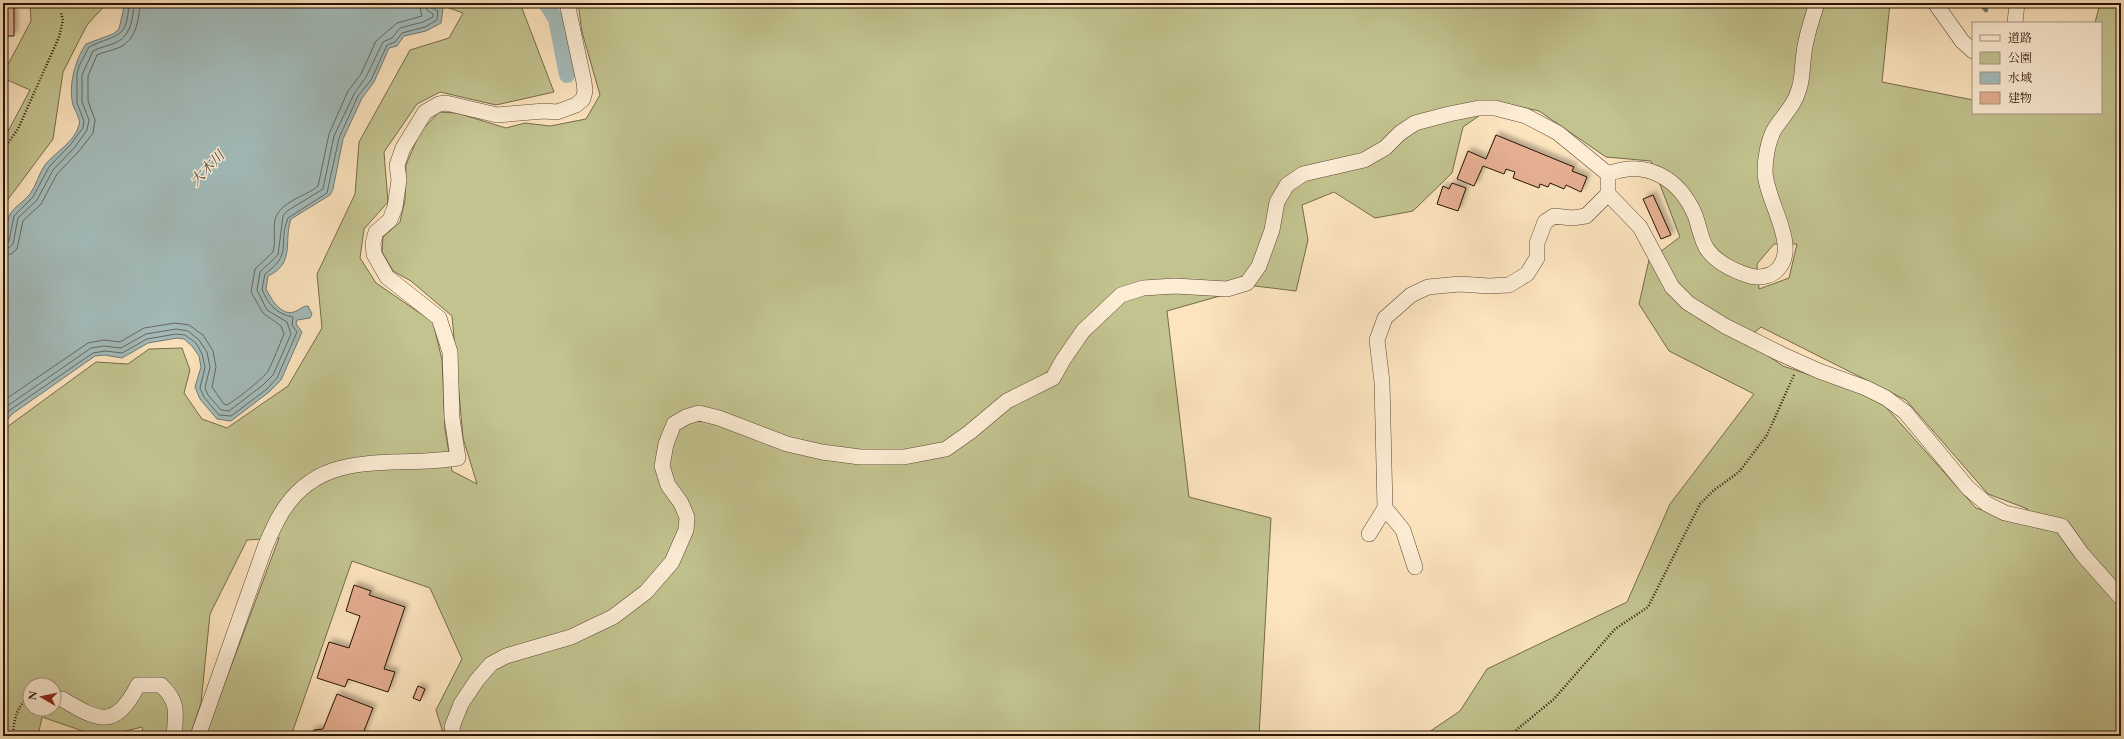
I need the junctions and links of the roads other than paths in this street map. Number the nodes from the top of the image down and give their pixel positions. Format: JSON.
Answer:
{"nodes":[{"id":1,"x":567,"y":3,"type":"edge"},
{"id":2,"x":1817,"y":3,"type":"edge"},
{"id":3,"x":1935,"y":3,"type":"edge"},
{"id":4,"x":2017,"y":3,"type":"edge"},
{"id":5,"x":2014,"y":22,"type":"edge"},
{"id":6,"x":1972,"y":50,"type":"edge"},
{"id":7,"x":1608,"y":174,"type":"junction"},
{"id":8,"x":1608,"y":194,"type":"junction"},
{"id":9,"x":1385,"y":508,"type":"junction"},
{"id":10,"x":1369,"y":534,"type":"dead end"},
{"id":11,"x":1415,"y":568,"type":"dead end"},
{"id":12,"x":2121,"y":598,"type":"edge"},
{"id":13,"x":62,"y":699,"type":"dead end"},
{"id":14,"x":174,"y":736,"type":"edge"},
{"id":15,"x":198,"y":736,"type":"edge"},
{"id":16,"x":453,"y":736,"type":"edge"}],
"edges":[{"from":1,"to":15,"type":"street"},
{"from":2,"to":7,"type":"street"},
{"from":3,"to":6,"type":"street"},
{"from":4,"to":5,"type":"street"},
{"from":7,"to":8,"type":"street"},
{"from":7,"to":16,"type":"street"},
{"from":8,"to":9,"type":"street"},
{"from":8,"to":12,"type":"street"},
{"from":9,"to":10,"type":"street"},
{"from":9,"to":11,"type":"street"},
{"from":13,"to":14,"type":"street"}]}
